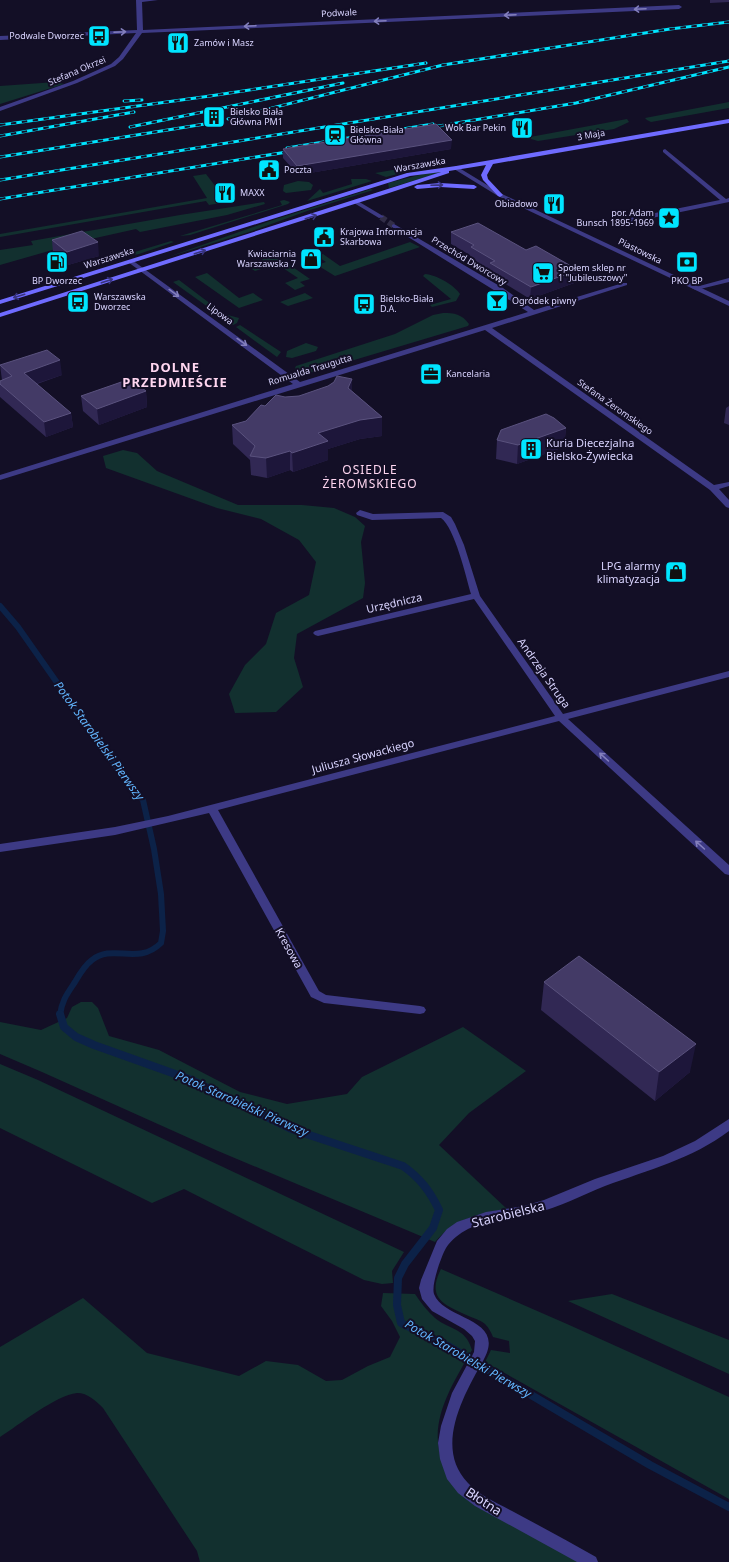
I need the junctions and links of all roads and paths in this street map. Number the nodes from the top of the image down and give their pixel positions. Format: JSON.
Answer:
{"nodes":[{"id":1,"x":139,"y":0,"type":"edge"},
{"id":2,"x":155,"y":0,"type":"edge"},
{"id":3,"x":674,"y":0,"type":"edge"},
{"id":4,"x":140,"y":32,"type":"junction"},
{"id":5,"x":0,"y":38,"type":"edge"},
{"id":6,"x":0,"y":109,"type":"edge"},
{"id":7,"x":729,"y":121,"type":"edge"},
{"id":8,"x":665,"y":151,"type":"dead end"},
{"id":9,"x":491,"y":161,"type":"junction"},
{"id":10,"x":456,"y":168,"type":"junction"},
{"id":11,"x":474,"y":187,"type":"junction"},
{"id":12,"x":399,"y":188,"type":"junction"},
{"id":13,"x":500,"y":195,"type":"junction"},
{"id":14,"x":727,"y":200,"type":"edge"},
{"id":15,"x":356,"y":202,"type":"junction"},
{"id":16,"x":381,"y":217,"type":"tunnel mouth"},
{"id":17,"x":615,"y":225,"type":"dead end"},
{"id":18,"x":394,"y":226,"type":"tunnel mouth"},
{"id":19,"x":130,"y":261,"type":"junction"},
{"id":20,"x":142,"y":270,"type":"junction"},
{"id":21,"x":729,"y":280,"type":"edge"},
{"id":22,"x":626,"y":284,"type":"dead end"},
{"id":23,"x":696,"y":288,"type":"junction"},
{"id":24,"x":0,"y":302,"type":"edge"},
{"id":25,"x":729,"y":304,"type":"edge"},
{"id":26,"x":534,"y":313,"type":"junction"},
{"id":27,"x":0,"y":315,"type":"edge"},
{"id":28,"x":487,"y":328,"type":"junction"},
{"id":29,"x":298,"y":384,"type":"junction"},
{"id":30,"x":0,"y":478,"type":"edge"},
{"id":31,"x":729,"y":484,"type":"edge"},
{"id":32,"x":713,"y":488,"type":"junction"},
{"id":33,"x":729,"y":505,"type":"edge"},
{"id":34,"x":360,"y":513,"type":"dead end"},
{"id":35,"x":476,"y":596,"type":"junction"},
{"id":36,"x":318,"y":633,"type":"dead end"},
{"id":37,"x":729,"y":674,"type":"edge"},
{"id":38,"x":560,"y":717,"type":"junction"},
{"id":39,"x":212,"y":808,"type":"junction"},
{"id":40,"x":0,"y":848,"type":"edge"},
{"id":41,"x":729,"y":871,"type":"edge"},
{"id":42,"x":420,"y":1010,"type":"dead end"},
{"id":43,"x":729,"y":1124,"type":"edge"},
{"id":44,"x":480,"y":1354,"type":"joint"},
{"id":45,"x":591,"y":1562,"type":"edge"}],
"edges":[{"from":1,"to":2,"type":"street"},
{"from":1,"to":4,"type":"street"},
{"from":3,"to":4,"type":"street","name":"Podwale","one_way":true},
{"from":5,"to":4,"type":"street","name":"Podwale","one_way":true},
{"from":4,"to":6,"type":"street","name":"Stefana Okrzei"},
{"from":7,"to":9,"type":"main road","name":"3 Maja"},
{"from":8,"to":14,"type":"street"},
{"from":9,"to":10,"type":"main road","name":"3 Maja"},
{"from":9,"to":13,"type":"main road"},
{"from":10,"to":11,"type":"street","name":"Piastowska"},
{"from":10,"to":12,"type":"main road","name":"Warszawska"},
{"from":10,"to":13,"type":"street","name":"Piastowska"},
{"from":10,"to":19,"type":"main road","name":"Warszawska"},
{"from":12,"to":11,"type":"main road","one_way":true},
{"from":11,"to":13,"type":"street","name":"Piastowska"},
{"from":12,"to":15,"type":"main road","name":"Warszawska"},
{"from":13,"to":23,"type":"street","name":"Piastowska"},
{"from":14,"to":17,"type":"street"},
{"from":15,"to":16,"type":"street"},
{"from":20,"to":15,"type":"main road","name":"Warszawska","one_way":true},
{"from":18,"to":26,"type":"street","name":"Przechód Dworcowy"},
{"from":19,"to":20,"type":"street","name":"Lipowa"},
{"from":19,"to":24,"type":"main road","name":"Warszawska","one_way":true},
{"from":27,"to":20,"type":"main road","name":"Warszawska","one_way":true},
{"from":20,"to":29,"type":"street","name":"Lipowa","one_way":true},
{"from":21,"to":23,"type":"street"},
{"from":22,"to":26,"type":"street","name":"Romualda Traugutta"},
{"from":23,"to":25,"type":"street","name":"Piastowska"},
{"from":26,"to":28,"type":"street","name":"Romualda Traugutta"},
{"from":28,"to":29,"type":"street","name":"Romualda Traugutta"},
{"from":28,"to":32,"type":"street","name":"Stefana Żeromskiego"},
{"from":29,"to":30,"type":"street","name":"Romualda Traugutta"},
{"from":31,"to":32,"type":"street"},
{"from":32,"to":33,"type":"street","name":"Stefana Żeromskiego"},
{"from":34,"to":35,"type":"street","name":"Andrzeja Struga"},
{"from":35,"to":36,"type":"street","name":"Urzędnicza"},
{"from":35,"to":38,"type":"street","name":"Andrzeja Struga"},
{"from":37,"to":38,"type":"street","name":"Juliusza Słowackiego"},
{"from":38,"to":39,"type":"street","name":"Juliusza Słowackiego"},
{"from":41,"to":38,"type":"street","name":"Andrzeja Struga","one_way":true},
{"from":39,"to":40,"type":"street","name":"Juliusza Słowackiego"},
{"from":39,"to":42,"type":"street","name":"Kresowa"},
{"from":43,"to":44,"type":"street","name":"Starobielska"},
{"from":44,"to":45,"type":"street","name":"Błotna"}]}
